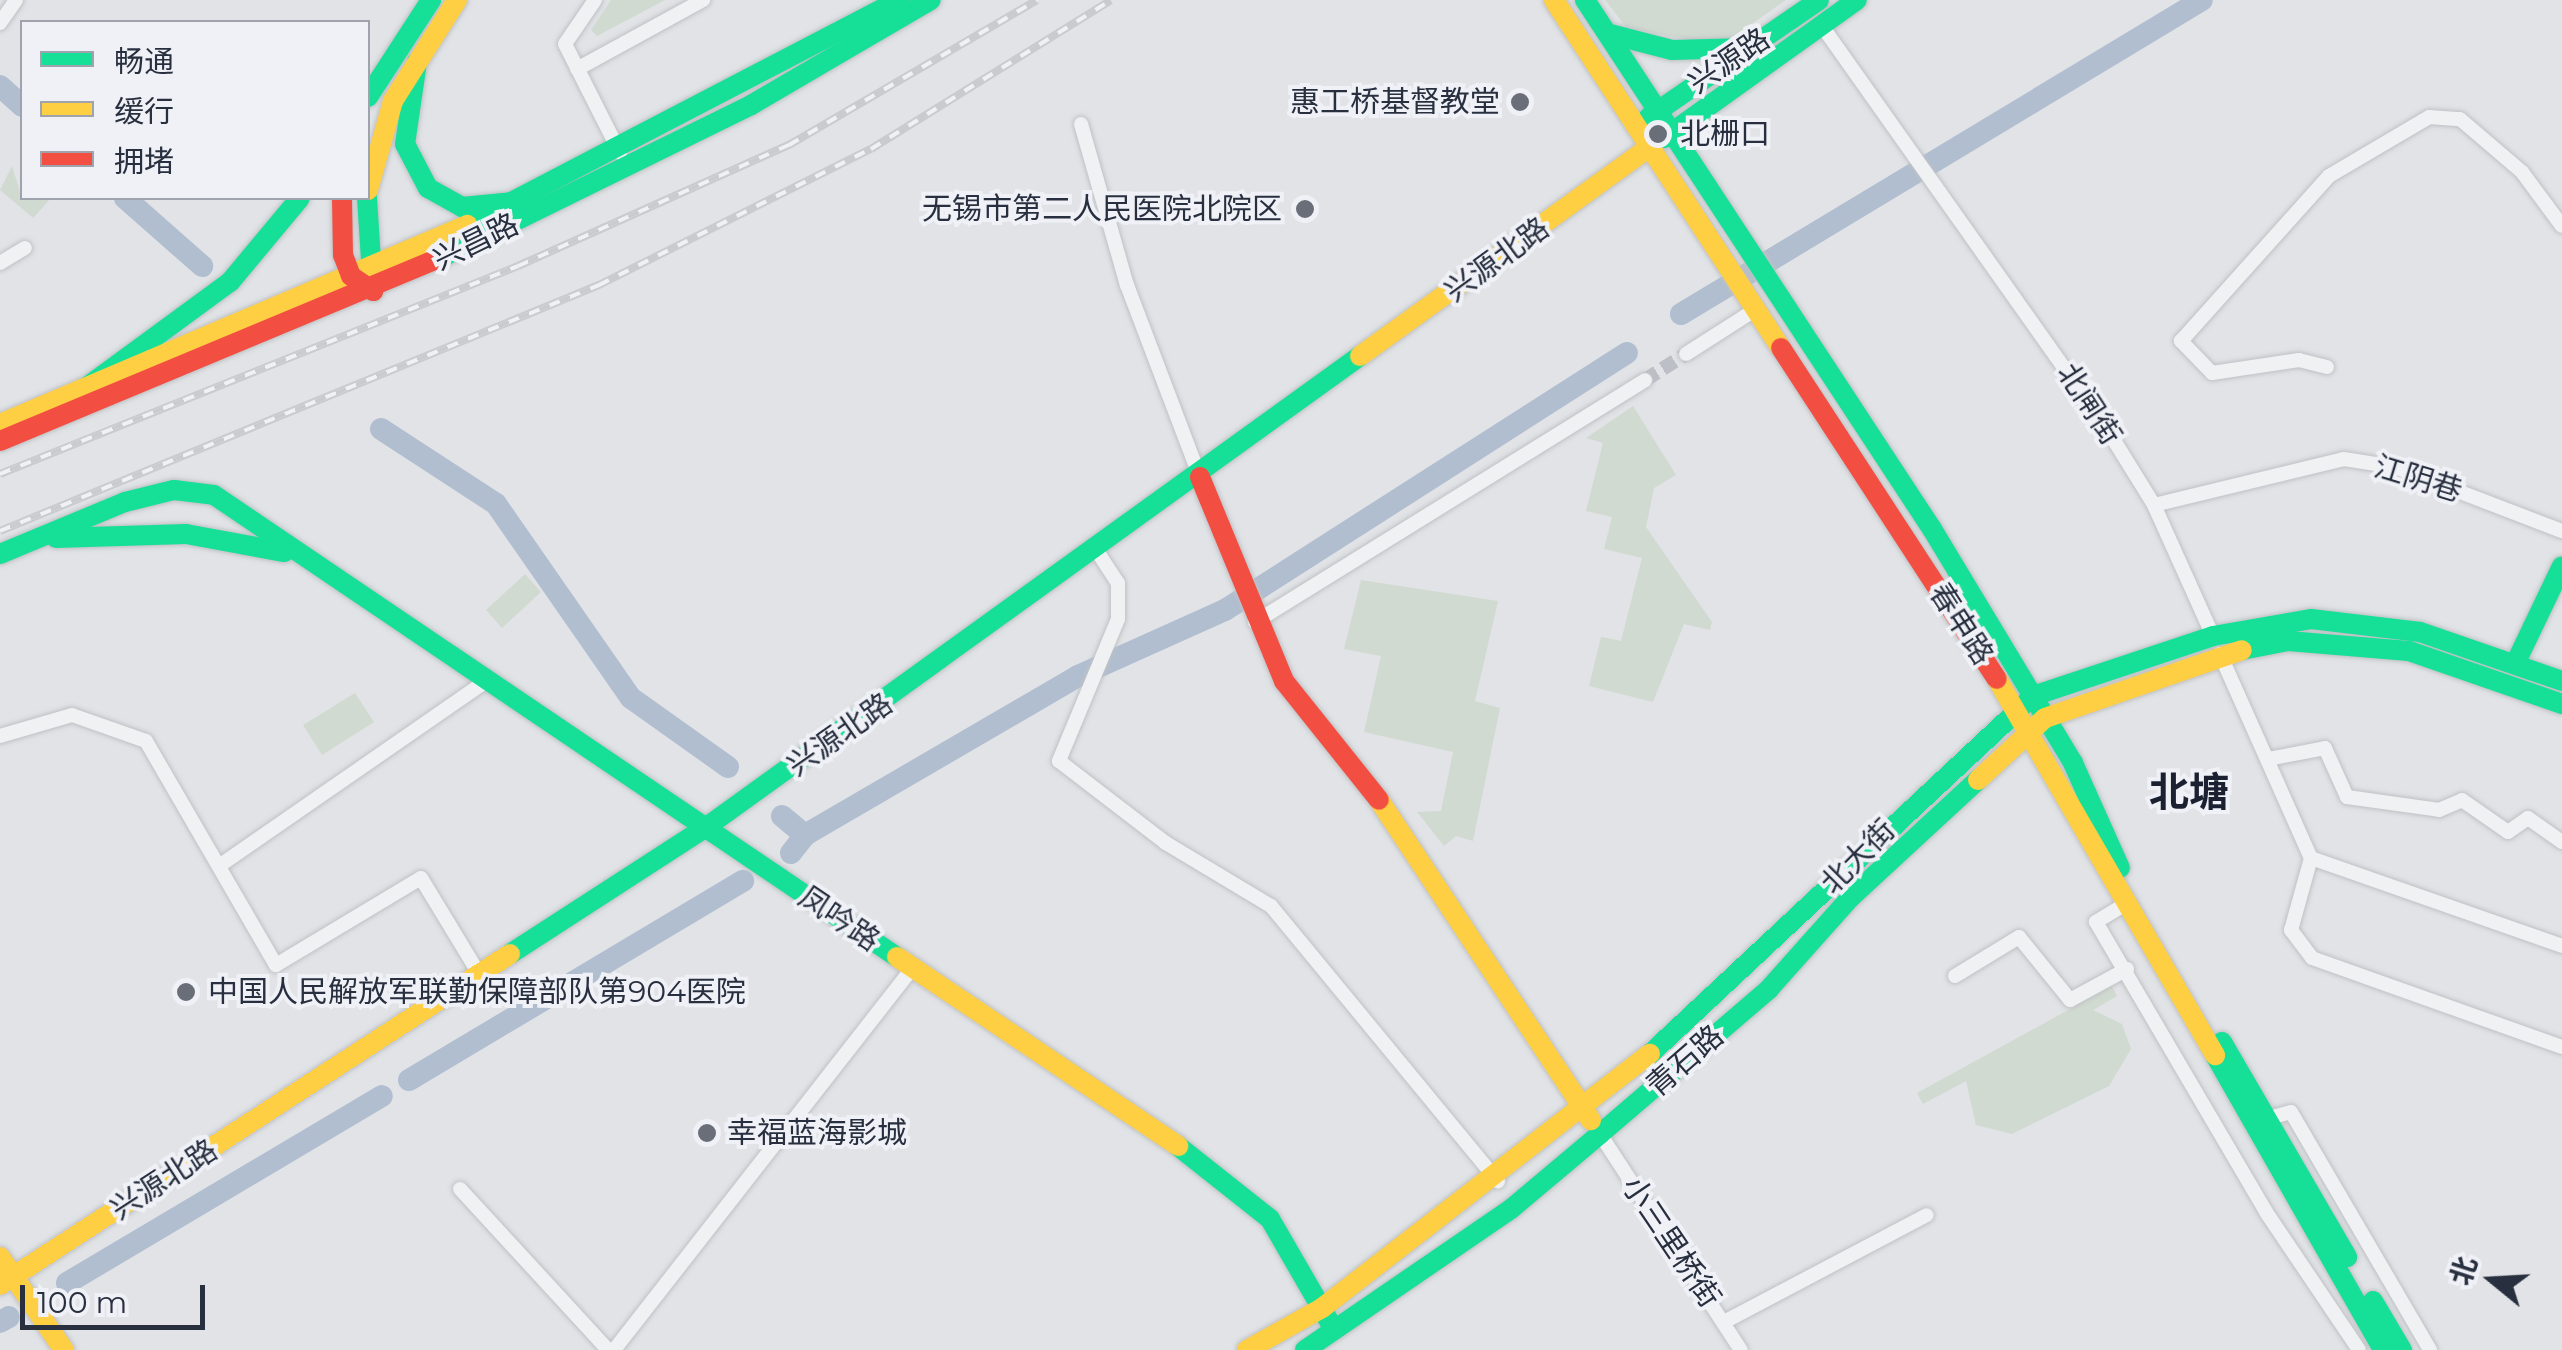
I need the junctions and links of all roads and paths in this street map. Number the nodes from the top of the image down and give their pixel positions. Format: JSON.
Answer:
{"nodes":[{"id":1,"x":16,"y":0,"type":"edge"},
{"id":2,"x":431,"y":0,"type":"edge"},
{"id":3,"x":457,"y":0,"type":"edge"},
{"id":4,"x":594,"y":0,"type":"edge"},
{"id":5,"x":702,"y":0,"type":"edge"},
{"id":6,"x":900,"y":0,"type":"edge"},
{"id":7,"x":931,"y":0,"type":"edge"},
{"id":8,"x":1554,"y":0,"type":"edge"},
{"id":9,"x":1584,"y":0,"type":"edge"},
{"id":10,"x":1819,"y":0,"type":"edge"},
{"id":11,"x":1857,"y":0,"type":"edge"},
{"id":12,"x":0,"y":22,"type":"edge"},
{"id":13,"x":1822,"y":26,"type":"junction"},
{"id":14,"x":1610,"y":34,"type":"junction"},
{"id":15,"x":1748,"y":48,"type":"junction"},
{"id":16,"x":417,"y":62,"type":"junction"},
{"id":17,"x":577,"y":70,"type":"junction"},
{"id":18,"x":370,"y":93,"type":"edge"},
{"id":19,"x":1660,"y":108,"type":"junction"},
{"id":20,"x":1081,"y":124,"type":"dead end"},
{"id":21,"x":1640,"y":124,"type":"junction"},
{"id":22,"x":1674,"y":131,"type":"junction"},
{"id":23,"x":1653,"y":145,"type":"junction"},
{"id":24,"x":620,"y":153,"type":"junction"},
{"id":25,"x":370,"y":183,"type":"edge"},
{"id":26,"x":298,"y":200,"type":"edge"},
{"id":27,"x":342,"y":200,"type":"edge"},
{"id":28,"x":368,"y":200,"type":"edge"},
{"id":29,"x":524,"y":201,"type":"junction"},
{"id":30,"x":2562,"y":226,"type":"edge"},
{"id":31,"x":26,"y":248,"type":"dead end"},
{"id":32,"x":0,"y":262,"type":"edge"},
{"id":33,"x":375,"y":265,"type":"junction"},
{"id":34,"x":351,"y":276,"type":"junction"},
{"id":35,"x":373,"y":291,"type":"junction"},
{"id":36,"x":1752,"y":299,"type":"junction"},
{"id":37,"x":1686,"y":354,"type":"tunnel mouth"},
{"id":38,"x":2327,"y":366,"type":"dead end"},
{"id":39,"x":1645,"y":380,"type":"tunnel mouth"},
{"id":40,"x":80,"y":392,"type":"junction"},
{"id":41,"x":0,"y":424,"type":"edge"},
{"id":42,"x":0,"y":441,"type":"edge"},
{"id":43,"x":1200,"y":477,"type":"junction"},
{"id":44,"x":2154,"y":505,"type":"junction"},
{"id":45,"x":2562,"y":532,"type":"edge"},
{"id":46,"x":30,"y":541,"type":"junction"},
{"id":47,"x":1097,"y":551,"type":"junction"},
{"id":48,"x":0,"y":554,"type":"edge"},
{"id":49,"x":296,"y":555,"type":"junction"},
{"id":50,"x":2562,"y":566,"type":"edge"},
{"id":51,"x":1251,"y":616,"type":"junction"},
{"id":52,"x":2216,"y":645,"type":"junction"},
{"id":53,"x":2516,"y":662,"type":"junction"},
{"id":54,"x":2562,"y":681,"type":"edge"},
{"id":55,"x":485,"y":682,"type":"junction"},
{"id":56,"x":2024,"y":701,"type":"junction"},
{"id":57,"x":2562,"y":704,"type":"edge"},
{"id":58,"x":2037,"y":723,"type":"junction"},
{"id":59,"x":0,"y":736,"type":"edge"},
{"id":60,"x":2268,"y":758,"type":"junction"},
{"id":61,"x":705,"y":828,"type":"junction"},
{"id":62,"x":2562,"y":842,"type":"edge"},
{"id":63,"x":2311,"y":858,"type":"junction"},
{"id":64,"x":219,"y":866,"type":"junction"},
{"id":65,"x":2124,"y":905,"type":"junction"},
{"id":66,"x":2562,"y":946,"type":"edge"},
{"id":67,"x":912,"y":968,"type":"junction"},
{"id":68,"x":2127,"y":969,"type":"junction"},
{"id":69,"x":1955,"y":976,"type":"dead end"},
{"id":70,"x":481,"y":977,"type":"junction"},
{"id":71,"x":2562,"y":1047,"type":"edge"},
{"id":72,"x":1584,"y":1110,"type":"junction"},
{"id":73,"x":2260,"y":1120,"type":"junction"},
{"id":74,"x":1600,"y":1134,"type":"junction"},
{"id":75,"x":1498,"y":1181,"type":"junction"},
{"id":76,"x":460,"y":1190,"type":"dead end"},
{"id":77,"x":1927,"y":1215,"type":"dead end"},
{"id":78,"x":0,"y":1257,"type":"edge"},
{"id":79,"x":2342,"y":1265,"type":"junction"},
{"id":80,"x":7,"y":1280,"type":"edge"},
{"id":81,"x":1322,"y":1308,"type":"junction"},
{"id":82,"x":1724,"y":1322,"type":"junction"},
{"id":83,"x":1334,"y":1330,"type":"junction"},
{"id":84,"x":64,"y":1350,"type":"edge"},
{"id":85,"x":611,"y":1350,"type":"edge"},
{"id":86,"x":1247,"y":1350,"type":"edge"},
{"id":87,"x":1305,"y":1350,"type":"edge"},
{"id":88,"x":1741,"y":1350,"type":"edge"},
{"id":89,"x":2359,"y":1350,"type":"edge"},
{"id":90,"x":2384,"y":1350,"type":"edge"},
{"id":91,"x":2402,"y":1350,"type":"edge"},
{"id":92,"x":2430,"y":1350,"type":"edge"}],
"edges":[{"from":1,"to":12,"type":"street"},
{"from":2,"to":18,"type":"main road"},
{"from":3,"to":16,"type":"main road"},
{"from":4,"to":17,"type":"street"},
{"from":5,"to":17,"type":"street"},
{"from":6,"to":24,"type":"main road","name":"兴昌路"},
{"from":7,"to":35,"type":"main road","name":"兴昌路"},
{"from":8,"to":21,"type":"main road","name":"春申路"},
{"from":9,"to":14,"type":"main road","name":"春申路"},
{"from":10,"to":15,"type":"main road","name":"兴源路"},
{"from":11,"to":13,"type":"main road","name":"兴源路"},
{"from":13,"to":22,"type":"main road","name":"兴源路"},
{"from":13,"to":44,"type":"street","name":"北闸街"},
{"from":14,"to":15,"type":"main road"},
{"from":14,"to":19,"type":"main road","name":"春申路"},
{"from":15,"to":19,"type":"main road","name":"兴源路"},
{"from":16,"to":25,"type":"main road"},
{"from":16,"to":29,"type":"main road"},
{"from":17,"to":24,"type":"street"},
{"from":19,"to":21,"type":"main road","name":"兴源路"},
{"from":19,"to":22,"type":"main road","name":"春申路"},
{"from":20,"to":43,"type":"street"},
{"from":21,"to":23,"type":"main road","name":"春申路"},
{"from":22,"to":23,"type":"main road","name":"兴源路"},
{"from":22,"to":56,"type":"main road","name":"春申路"},
{"from":23,"to":36,"type":"main road","name":"春申路"},
{"from":23,"to":43,"type":"main road","name":"兴源北路"},
{"from":24,"to":29,"type":"main road","name":"兴昌路"},
{"from":26,"to":40,"type":"main road"},
{"from":27,"to":34,"type":"main road"},
{"from":28,"to":33,"type":"main road"},
{"from":29,"to":33,"type":"main road","name":"兴昌路"},
{"from":30,"to":38,"type":"street"},
{"from":31,"to":32,"type":"street"},
{"from":33,"to":34,"type":"main road","name":"兴昌路"},
{"from":33,"to":35,"type":"main road"},
{"from":34,"to":35,"type":"main road"},
{"from":34,"to":40,"type":"main road","name":"兴昌路"},
{"from":35,"to":42,"type":"main road","name":"兴昌路"},
{"from":36,"to":37,"type":"street"},
{"from":36,"to":56,"type":"main road","name":"春申路"},
{"from":39,"to":51,"type":"street"},
{"from":40,"to":41,"type":"main road","name":"兴昌路"},
{"from":43,"to":47,"type":"main road","name":"兴源北路"},
{"from":43,"to":51,"type":"main road"},
{"from":44,"to":45,"type":"street","name":"江阴巷"},
{"from":44,"to":52,"type":"street","name":"北闸街"},
{"from":46,"to":48,"type":"main road","name":"凤吟路"},
{"from":46,"to":49,"type":"main road"},
{"from":46,"to":49,"type":"main road","name":"凤吟路"},
{"from":47,"to":61,"type":"main road","name":"兴源北路"},
{"from":47,"to":75,"type":"street"},
{"from":49,"to":55,"type":"main road","name":"凤吟路"},
{"from":50,"to":53,"type":"main road"},
{"from":51,"to":72,"type":"main road"},
{"from":52,"to":53,"type":"main road","name":"北大街"},
{"from":52,"to":56,"type":"main road","name":"北大街"},
{"from":52,"to":57,"type":"main road","name":"北大街"},
{"from":52,"to":58,"type":"main road","name":"北大街"},
{"from":52,"to":60,"type":"street","name":"北闸街"},
{"from":53,"to":54,"type":"main road","name":"北大街"},
{"from":55,"to":61,"type":"main road","name":"凤吟路"},
{"from":55,"to":64,"type":"street"},
{"from":56,"to":58,"type":"main road","name":"春申路"},
{"from":56,"to":72,"type":"main road","name":"北大街"},
{"from":58,"to":65,"type":"main road","name":"春申路"},
{"from":58,"to":73,"type":"main road","name":"春申路"},
{"from":58,"to":74,"type":"main road","name":"青石路"},
{"from":59,"to":64,"type":"street"},
{"from":60,"to":62,"type":"street"},
{"from":60,"to":63,"type":"street","name":"北闸街"},
{"from":61,"to":67,"type":"main road","name":"凤吟路"},
{"from":61,"to":70,"type":"main road","name":"兴源北路"},
{"from":63,"to":66,"type":"street"},
{"from":63,"to":71,"type":"street"},
{"from":64,"to":70,"type":"street"},
{"from":65,"to":68,"type":"street"},
{"from":65,"to":73,"type":"main road","name":"春申路"},
{"from":67,"to":81,"type":"main road","name":"凤吟路"},
{"from":67,"to":85,"type":"street"},
{"from":68,"to":69,"type":"street"},
{"from":68,"to":89,"type":"street"},
{"from":70,"to":80,"type":"main road","name":"兴源北路"},
{"from":72,"to":74,"type":"main road"},
{"from":72,"to":75,"type":"main road","name":"北大街"},
{"from":73,"to":79,"type":"main road","name":"春申路"},
{"from":73,"to":92,"type":"street"},
{"from":74,"to":82,"type":"street","name":"小三里桥街"},
{"from":74,"to":83,"type":"main road","name":"青石路"},
{"from":75,"to":81,"type":"main road","name":"北大街"},
{"from":76,"to":85,"type":"street"},
{"from":77,"to":82,"type":"street"},
{"from":78,"to":80,"type":"main road"},
{"from":79,"to":90,"type":"main road"},
{"from":79,"to":91,"type":"main road"},
{"from":80,"to":84,"type":"main road"},
{"from":81,"to":83,"type":"main road","name":"凤吟路"},
{"from":81,"to":86,"type":"main road","name":"北大街"},
{"from":82,"to":88,"type":"street","name":"小三里桥街"},
{"from":83,"to":87,"type":"main road","name":"青石路"}]}
